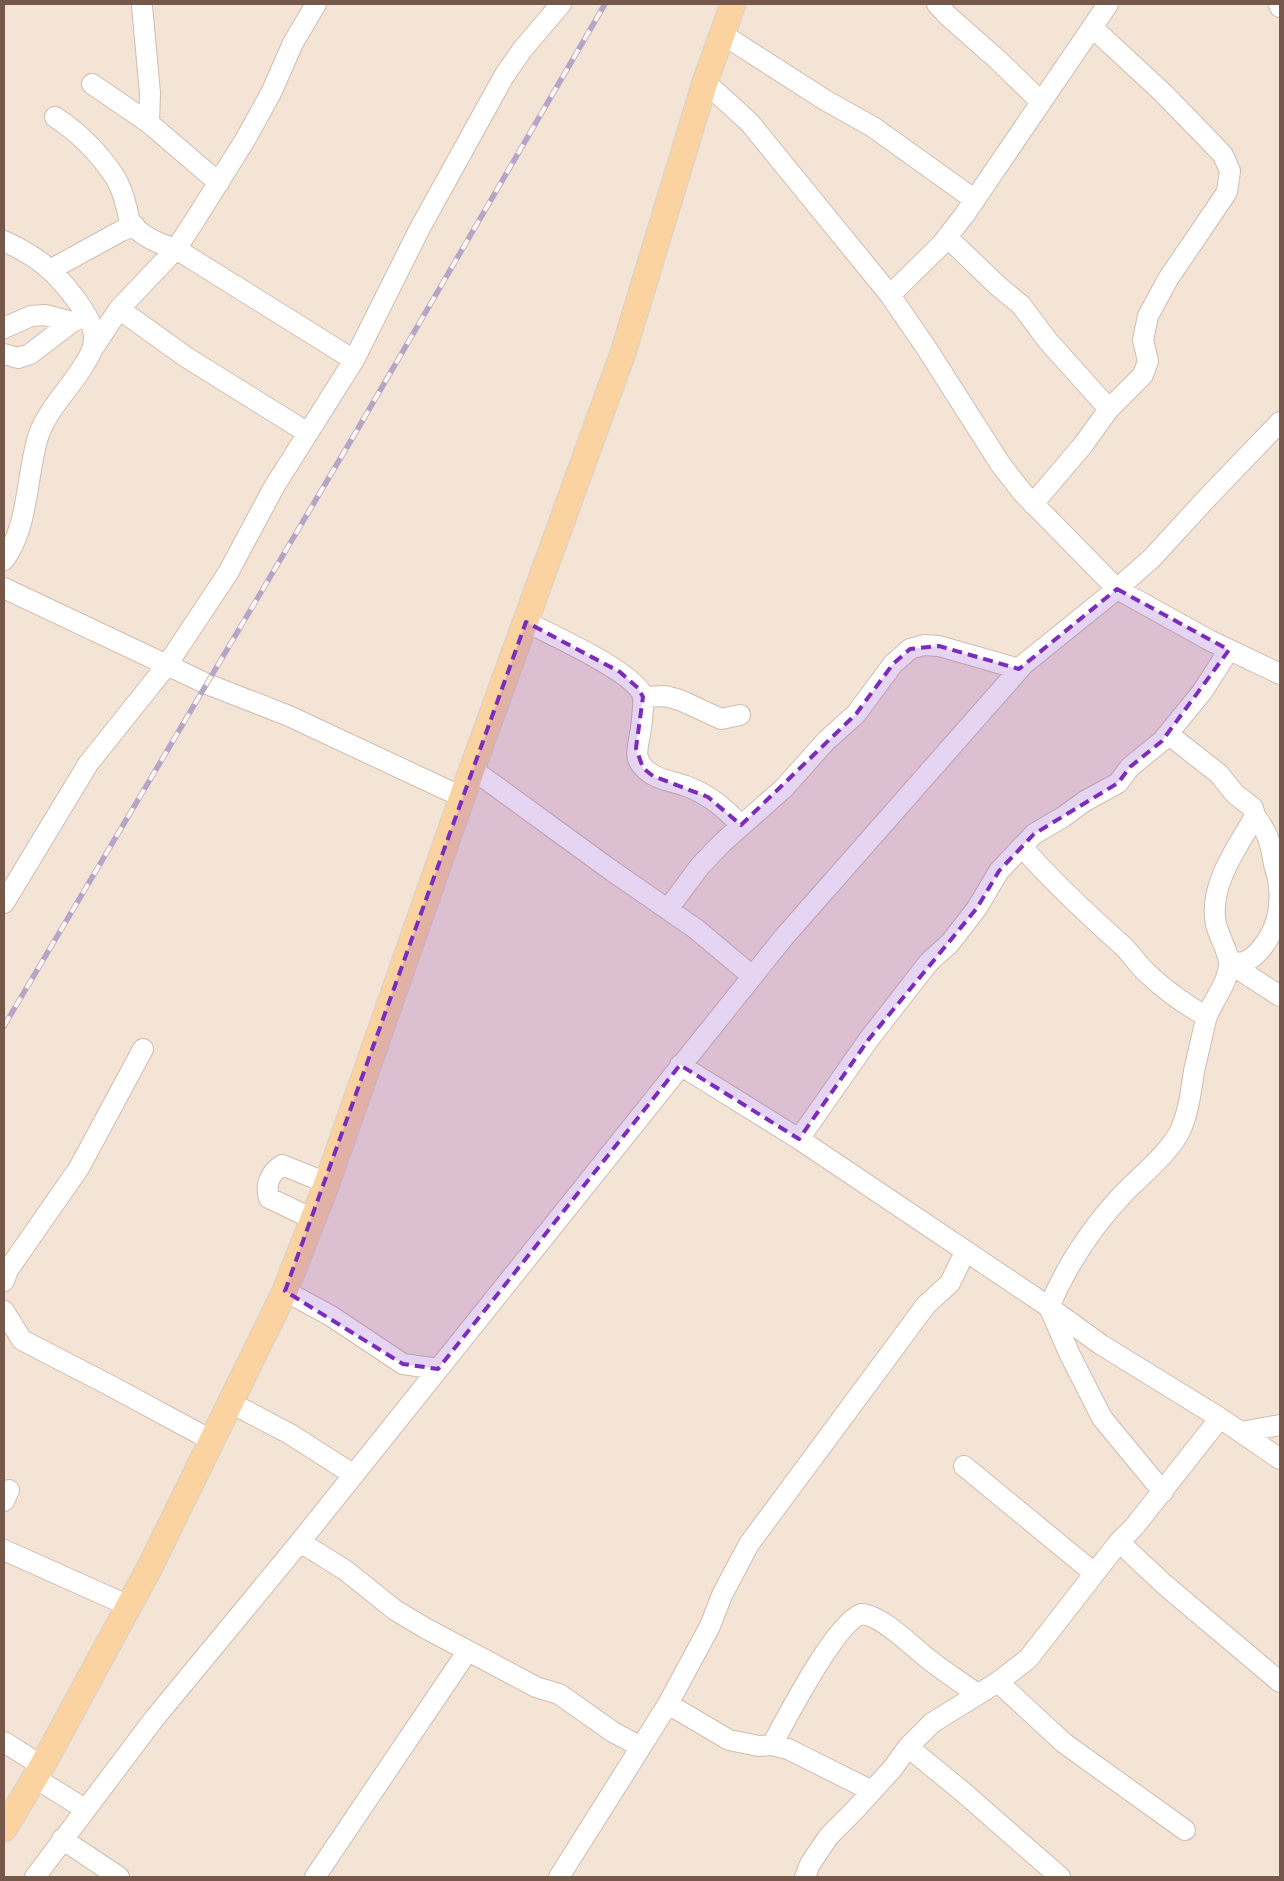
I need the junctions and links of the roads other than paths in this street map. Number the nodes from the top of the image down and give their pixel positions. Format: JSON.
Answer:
{"nodes":[{"id":1,"x":316,"y":4,"type":"edge"},
{"id":2,"x":561,"y":4,"type":"edge"},
{"id":3,"x":733,"y":4,"type":"edge"},
{"id":4,"x":937,"y":4,"type":"edge"},
{"id":5,"x":1108,"y":4,"type":"edge"},
{"id":6,"x":142,"y":6,"type":"dead end"},
{"id":7,"x":1092,"y":27,"type":"junction"},
{"id":8,"x":722,"y":34,"type":"junction"},
{"id":9,"x":705,"y":82,"type":"junction"},
{"id":10,"x":92,"y":84,"type":"dead end"},
{"id":11,"x":1042,"y":102,"type":"junction"},
{"id":12,"x":55,"y":116,"type":"dead end"},
{"id":13,"x":149,"y":123,"type":"junction"},
{"id":14,"x":219,"y":183,"type":"junction"},
{"id":15,"x":975,"y":200,"type":"junction"},
{"id":16,"x":136,"y":226,"type":"junction"},
{"id":17,"x":947,"y":237,"type":"junction"},
{"id":18,"x":4,"y":241,"type":"edge"},
{"id":19,"x":176,"y":249,"type":"junction"},
{"id":20,"x":50,"y":270,"type":"junction"},
{"id":21,"x":890,"y":295,"type":"junction"},
{"id":22,"x":120,"y":309,"type":"junction"},
{"id":23,"x":79,"y":319,"type":"junction"},
{"id":24,"x":4,"y":328,"type":"edge"},
{"id":25,"x":92,"y":350,"type":"junction"},
{"id":26,"x":4,"y":354,"type":"edge"},
{"id":27,"x":354,"y":360,"type":"junction"},
{"id":28,"x":1110,"y":409,"type":"junction"},
{"id":29,"x":1280,"y":422,"type":"edge"},
{"id":30,"x":308,"y":433,"type":"junction"},
{"id":31,"x":1033,"y":504,"type":"junction"},
{"id":32,"x":4,"y":560,"type":"edge"},
{"id":33,"x":4,"y":588,"type":"edge"},
{"id":34,"x":1117,"y":589,"type":"junction"},
{"id":35,"x":526,"y":622,"type":"junction"},
{"id":36,"x":1229,"y":650,"type":"junction"},
{"id":37,"x":167,"y":665,"type":"junction"},
{"id":38,"x":1019,"y":668,"type":"junction"},
{"id":39,"x":1280,"y":674,"type":"edge"},
{"id":40,"x":644,"y":697,"type":"junction"},
{"id":41,"x":740,"y":715,"type":"dead end"},
{"id":42,"x":1168,"y":734,"type":"junction"},
{"id":43,"x":472,"y":769,"type":"junction"},
{"id":44,"x":462,"y":797,"type":"junction"},
{"id":45,"x":1255,"y":816,"type":"junction"},
{"id":46,"x":741,"y":825,"type":"junction"},
{"id":47,"x":1022,"y":847,"type":"junction"},
{"id":48,"x":1276,"y":852,"type":"edge"},
{"id":49,"x":4,"y":901,"type":"edge"},
{"id":50,"x":668,"y":909,"type":"junction"},
{"id":51,"x":1229,"y":963,"type":"junction"},
{"id":52,"x":752,"y":976,"type":"junction"},
{"id":53,"x":1280,"y":996,"type":"edge"},
{"id":54,"x":1207,"y":1017,"type":"junction"},
{"id":55,"x":143,"y":1049,"type":"dead end"},
{"id":56,"x":680,"y":1065,"type":"junction"},
{"id":57,"x":799,"y":1139,"type":"junction"},
{"id":58,"x":327,"y":1183,"type":"junction"},
{"id":59,"x":313,"y":1219,"type":"junction"},
{"id":60,"x":965,"y":1252,"type":"junction"},
{"id":61,"x":4,"y":1281,"type":"edge"},
{"id":62,"x":285,"y":1291,"type":"junction"},
{"id":63,"x":1048,"y":1307,"type":"junction"},
{"id":64,"x":4,"y":1311,"type":"edge"},
{"id":65,"x":438,"y":1369,"type":"junction"},
{"id":66,"x":231,"y":1403,"type":"junction"},
{"id":67,"x":1220,"y":1418,"type":"junction"},
{"id":68,"x":1280,"y":1425,"type":"edge"},
{"id":69,"x":1241,"y":1432,"type":"junction"},
{"id":70,"x":210,"y":1440,"type":"junction"},
{"id":71,"x":1280,"y":1459,"type":"edge"},
{"id":72,"x":964,"y":1466,"type":"dead end"},
{"id":73,"x":354,"y":1475,"type":"junction"},
{"id":74,"x":1163,"y":1492,"type":"junction"},
{"id":75,"x":300,"y":1542,"type":"junction"},
{"id":76,"x":1119,"y":1542,"type":"junction"},
{"id":77,"x":4,"y":1550,"type":"edge"},
{"id":78,"x":1094,"y":1572,"type":"junction"},
{"id":79,"x":129,"y":1606,"type":"junction"},
{"id":80,"x":467,"y":1652,"type":"junction"},
{"id":81,"x":998,"y":1682,"type":"junction"},
{"id":82,"x":1280,"y":1682,"type":"edge"},
{"id":83,"x":977,"y":1694,"type":"junction"},
{"id":84,"x":668,"y":1704,"type":"junction"},
{"id":85,"x":4,"y":1742,"type":"edge"},
{"id":86,"x":772,"y":1745,"type":"junction"},
{"id":87,"x":641,"y":1747,"type":"junction"},
{"id":88,"x":908,"y":1747,"type":"junction"},
{"id":89,"x":38,"y":1772,"type":"junction"},
{"id":90,"x":872,"y":1791,"type":"junction"},
{"id":91,"x":85,"y":1809,"type":"junction"},
{"id":92,"x":4,"y":1829,"type":"edge"},
{"id":93,"x":1185,"y":1830,"type":"dead end"},
{"id":94,"x":62,"y":1839,"type":"junction"},
{"id":95,"x":1050,"y":1874,"type":"edge"},
{"id":96,"x":34,"y":1877,"type":"edge"},
{"id":97,"x":119,"y":1877,"type":"edge"},
{"id":98,"x":315,"y":1877,"type":"edge"},
{"id":99,"x":559,"y":1877,"type":"edge"},
{"id":100,"x":805,"y":1877,"type":"edge"}],
"edges":[{"from":1,"to":14,"type":"street"},
{"from":2,"to":27,"type":"street"},
{"from":3,"to":8,"type":"main road"},
{"from":4,"to":11,"type":"street"},
{"from":5,"to":7,"type":"street"},
{"from":6,"to":13,"type":"street"},
{"from":7,"to":11,"type":"street"},
{"from":7,"to":28,"type":"street"},
{"from":8,"to":9,"type":"main road"},
{"from":8,"to":15,"type":"street"},
{"from":9,"to":21,"type":"street"},
{"from":9,"to":35,"type":"main road"},
{"from":10,"to":13,"type":"street"},
{"from":11,"to":15,"type":"street"},
{"from":12,"to":16,"type":"street"},
{"from":13,"to":14,"type":"street"},
{"from":14,"to":19,"type":"street"},
{"from":15,"to":17,"type":"street"},
{"from":16,"to":19,"type":"street"},
{"from":16,"to":20,"type":"street"},
{"from":17,"to":21,"type":"street"},
{"from":17,"to":28,"type":"street"},
{"from":18,"to":20,"type":"street"},
{"from":19,"to":22,"type":"street"},
{"from":19,"to":27,"type":"street"},
{"from":20,"to":23,"type":"street"},
{"from":21,"to":31,"type":"street"},
{"from":22,"to":25,"type":"street"},
{"from":22,"to":30,"type":"street"},
{"from":23,"to":24,"type":"street"},
{"from":23,"to":25,"type":"street"},
{"from":23,"to":26,"type":"street"},
{"from":25,"to":32,"type":"street"},
{"from":27,"to":30,"type":"street"},
{"from":28,"to":31,"type":"street"},
{"from":29,"to":34,"type":"street"},
{"from":30,"to":37,"type":"street"},
{"from":31,"to":34,"type":"street"},
{"from":33,"to":37,"type":"street"},
{"from":34,"to":36,"type":"street"},
{"from":34,"to":38,"type":"street"},
{"from":35,"to":40,"type":"street"},
{"from":35,"to":43,"type":"main road"},
{"from":36,"to":39,"type":"street"},
{"from":36,"to":42,"type":"street"},
{"from":37,"to":44,"type":"street"},
{"from":37,"to":49,"type":"street"},
{"from":38,"to":46,"type":"street"},
{"from":38,"to":52,"type":"street"},
{"from":40,"to":41,"type":"street"},
{"from":40,"to":46,"type":"street"},
{"from":42,"to":45,"type":"street"},
{"from":42,"to":47,"type":"street"},
{"from":43,"to":44,"type":"main road"},
{"from":43,"to":50,"type":"street"},
{"from":44,"to":58,"type":"main road"},
{"from":45,"to":48,"type":"street"},
{"from":45,"to":51,"type":"street"},
{"from":46,"to":50,"type":"street"},
{"from":47,"to":54,"type":"street"},
{"from":47,"to":57,"type":"street"},
{"from":48,"to":51,"type":"street"},
{"from":50,"to":52,"type":"street"},
{"from":51,"to":53,"type":"street"},
{"from":51,"to":54,"type":"street"},
{"from":52,"to":56,"type":"street"},
{"from":54,"to":63,"type":"street"},
{"from":55,"to":61,"type":"street"},
{"from":56,"to":57,"type":"street"},
{"from":56,"to":65,"type":"street"},
{"from":57,"to":60,"type":"street"},
{"from":58,"to":59,"type":"main road"},
{"from":58,"to":59,"type":"street"},
{"from":59,"to":62,"type":"main road"},
{"from":60,"to":63,"type":"street"},
{"from":60,"to":84,"type":"street"},
{"from":62,"to":65,"type":"street"},
{"from":62,"to":66,"type":"main road"},
{"from":63,"to":67,"type":"street"},
{"from":63,"to":74,"type":"street"},
{"from":64,"to":70,"type":"street"},
{"from":65,"to":73,"type":"street"},
{"from":66,"to":70,"type":"main road"},
{"from":66,"to":73,"type":"street"},
{"from":67,"to":69,"type":"street"},
{"from":67,"to":74,"type":"street"},
{"from":68,"to":69,"type":"street"},
{"from":69,"to":71,"type":"street"},
{"from":70,"to":79,"type":"main road"},
{"from":72,"to":78,"type":"street"},
{"from":73,"to":75,"type":"street"},
{"from":74,"to":76,"type":"street"},
{"from":75,"to":80,"type":"street"},
{"from":75,"to":91,"type":"street"},
{"from":76,"to":78,"type":"street"},
{"from":76,"to":82,"type":"street"},
{"from":77,"to":79,"type":"street"},
{"from":78,"to":81,"type":"street"},
{"from":79,"to":89,"type":"main road"},
{"from":80,"to":87,"type":"street"},
{"from":80,"to":98,"type":"street"},
{"from":81,"to":83,"type":"street"},
{"from":81,"to":93,"type":"street"},
{"from":83,"to":86,"type":"street"},
{"from":83,"to":88,"type":"street"},
{"from":84,"to":86,"type":"street"},
{"from":84,"to":87,"type":"street"},
{"from":85,"to":89,"type":"street"},
{"from":86,"to":90,"type":"street"},
{"from":87,"to":99,"type":"street"},
{"from":88,"to":90,"type":"street"},
{"from":88,"to":95,"type":"street"},
{"from":89,"to":91,"type":"street"},
{"from":89,"to":92,"type":"main road"},
{"from":90,"to":100,"type":"street"},
{"from":91,"to":94,"type":"street"},
{"from":94,"to":96,"type":"street"},
{"from":94,"to":97,"type":"street"}]}
